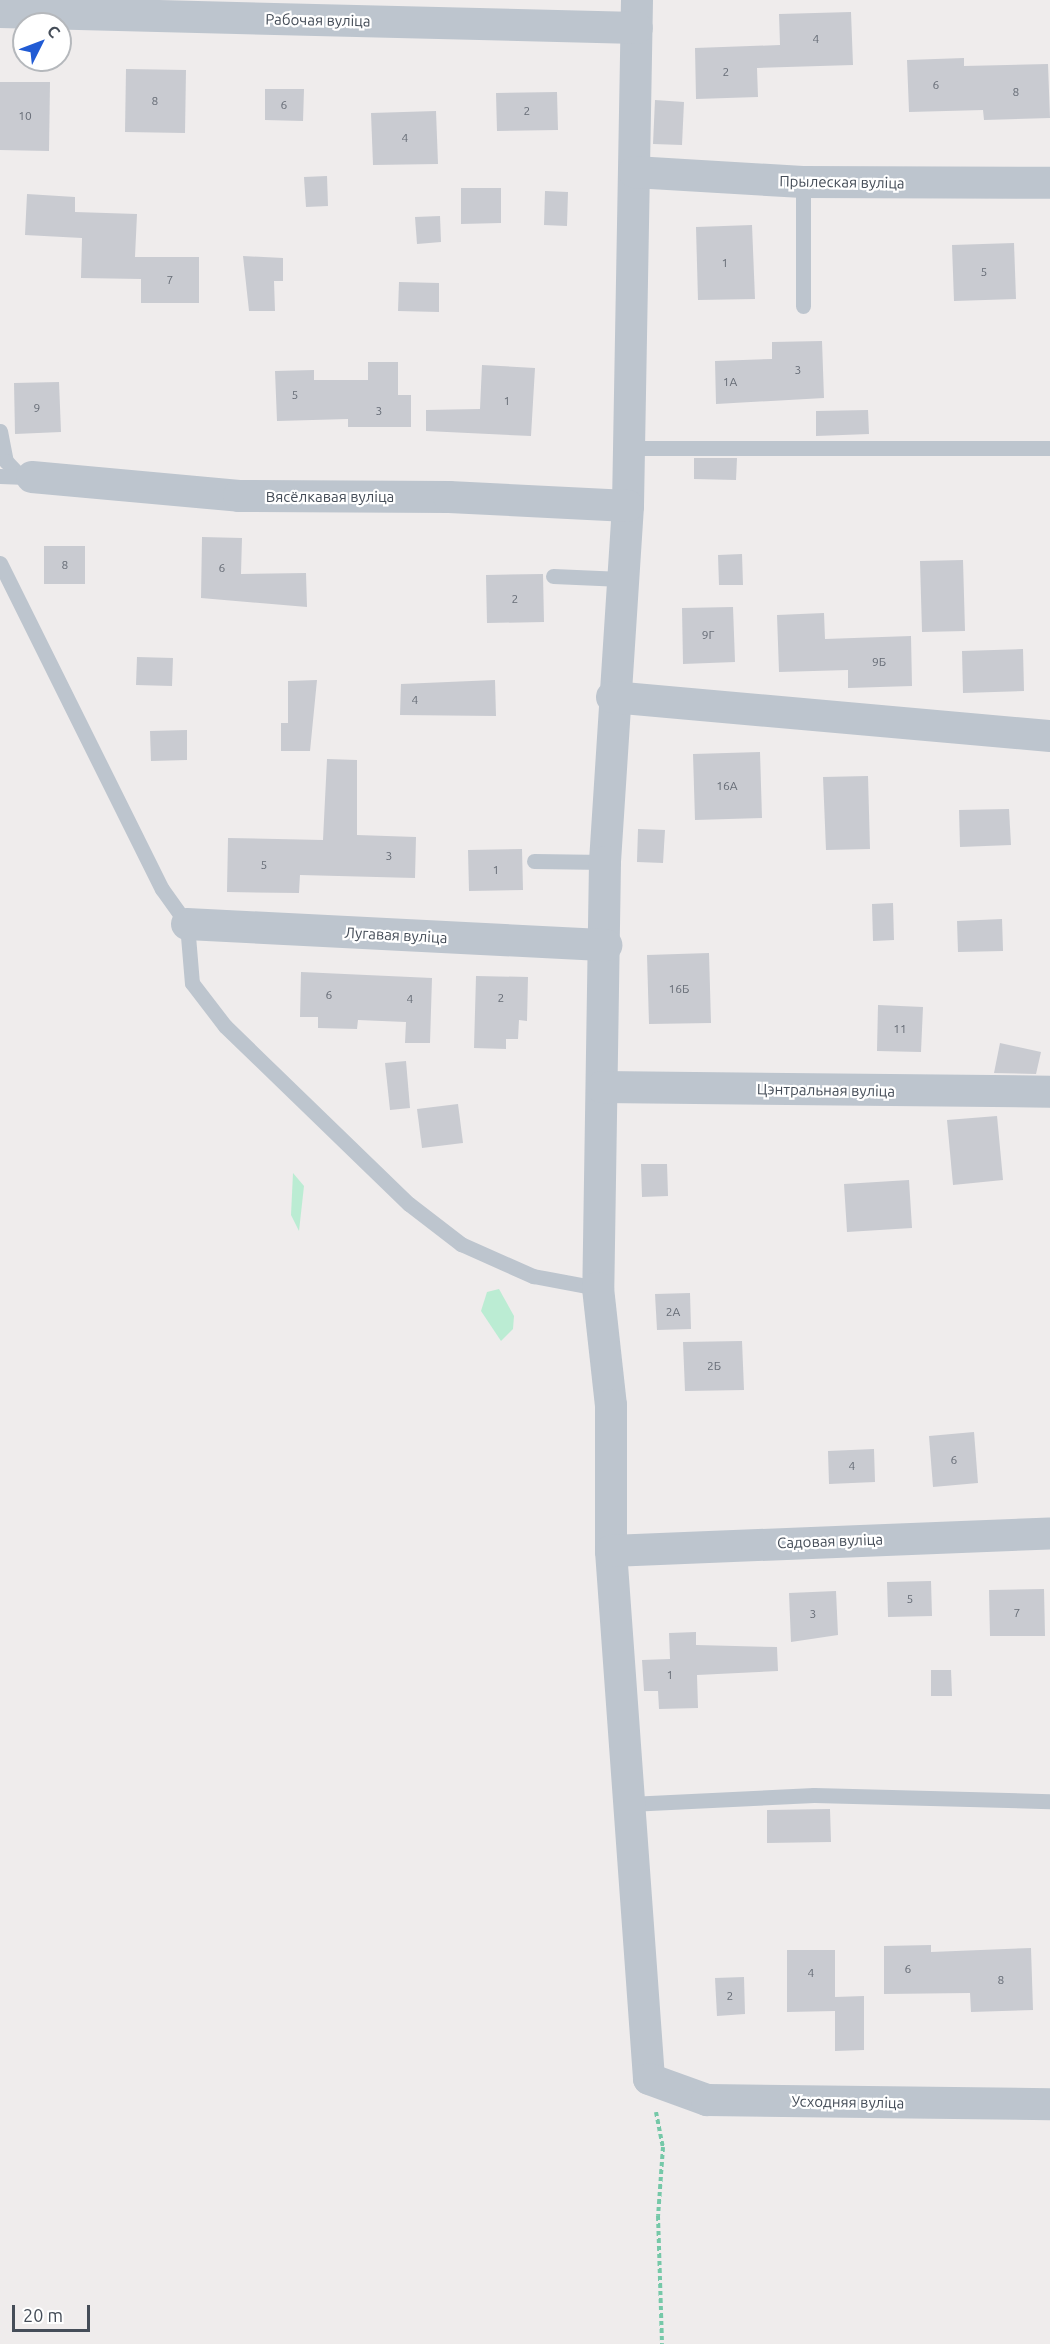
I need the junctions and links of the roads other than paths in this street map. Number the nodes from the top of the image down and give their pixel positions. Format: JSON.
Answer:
{"nodes":[{"id":1,"x":0,"y":12,"type":"edge"},
{"id":2,"x":637,"y":14,"type":"edge"},
{"id":3,"x":634,"y":172,"type":"junction"},
{"id":4,"x":803,"y":182,"type":"junction"},
{"id":5,"x":1050,"y":183,"type":"edge"},
{"id":6,"x":803,"y":306,"type":"dead end"},
{"id":7,"x":0,"y":431,"type":"edge"},
{"id":8,"x":628,"y":448,"type":"junction"},
{"id":9,"x":1050,"y":448,"type":"edge"},
{"id":10,"x":0,"y":476,"type":"edge"},
{"id":11,"x":32,"y":477,"type":"junction"},
{"id":12,"x":628,"y":506,"type":"junction"},
{"id":13,"x":0,"y":563,"type":"edge"},
{"id":14,"x":553,"y":576,"type":"dead end"},
{"id":15,"x":622,"y":579,"type":"junction"},
{"id":16,"x":612,"y":697,"type":"junction"},
{"id":17,"x":1050,"y":736,"type":"edge"},
{"id":18,"x":534,"y":861,"type":"dead end"},
{"id":19,"x":605,"y":862,"type":"junction"},
{"id":20,"x":187,"y":924,"type":"junction"},
{"id":21,"x":606,"y":945,"type":"junction"},
{"id":22,"x":602,"y":1087,"type":"junction"},
{"id":23,"x":1050,"y":1092,"type":"edge"},
{"id":24,"x":598,"y":1288,"type":"junction"},
{"id":25,"x":1050,"y":1533,"type":"edge"},
{"id":26,"x":611,"y":1551,"type":"junction"},
{"id":27,"x":1050,"y":1801,"type":"edge"},
{"id":28,"x":629,"y":1804,"type":"junction"},
{"id":29,"x":1050,"y":2104,"type":"edge"}],
"edges":[{"from":1,"to":2,"type":"street","name":"Рабочая вуліца"},
{"from":2,"to":3,"type":"street"},
{"from":3,"to":4,"type":"street","name":"Прылеская вуліца"},
{"from":3,"to":8,"type":"street"},
{"from":4,"to":5,"type":"street","name":"Прылеская вуліца"},
{"from":4,"to":6,"type":"lane"},
{"from":7,"to":11,"type":"lane"},
{"from":8,"to":9,"type":"lane"},
{"from":8,"to":12,"type":"street"},
{"from":10,"to":11,"type":"lane"},
{"from":11,"to":12,"type":"street","name":"Вясёлкавая вуліца"},
{"from":12,"to":15,"type":"street"},
{"from":13,"to":20,"type":"lane"},
{"from":14,"to":15,"type":"lane"},
{"from":15,"to":16,"type":"street"},
{"from":16,"to":17,"type":"street"},
{"from":16,"to":19,"type":"street"},
{"from":18,"to":19,"type":"lane"},
{"from":19,"to":21,"type":"street"},
{"from":20,"to":21,"type":"street","name":"Лугавая вуліца"},
{"from":20,"to":24,"type":"lane"},
{"from":21,"to":22,"type":"street"},
{"from":22,"to":23,"type":"street","name":"Цэнтральная вуліца"},
{"from":22,"to":24,"type":"street"},
{"from":24,"to":26,"type":"street"},
{"from":25,"to":26,"type":"street","name":"Садовая вуліца"},
{"from":26,"to":28,"type":"street"},
{"from":27,"to":28,"type":"lane"},
{"from":28,"to":29,"type":"street","name":"Усходняя вуліца"}]}
